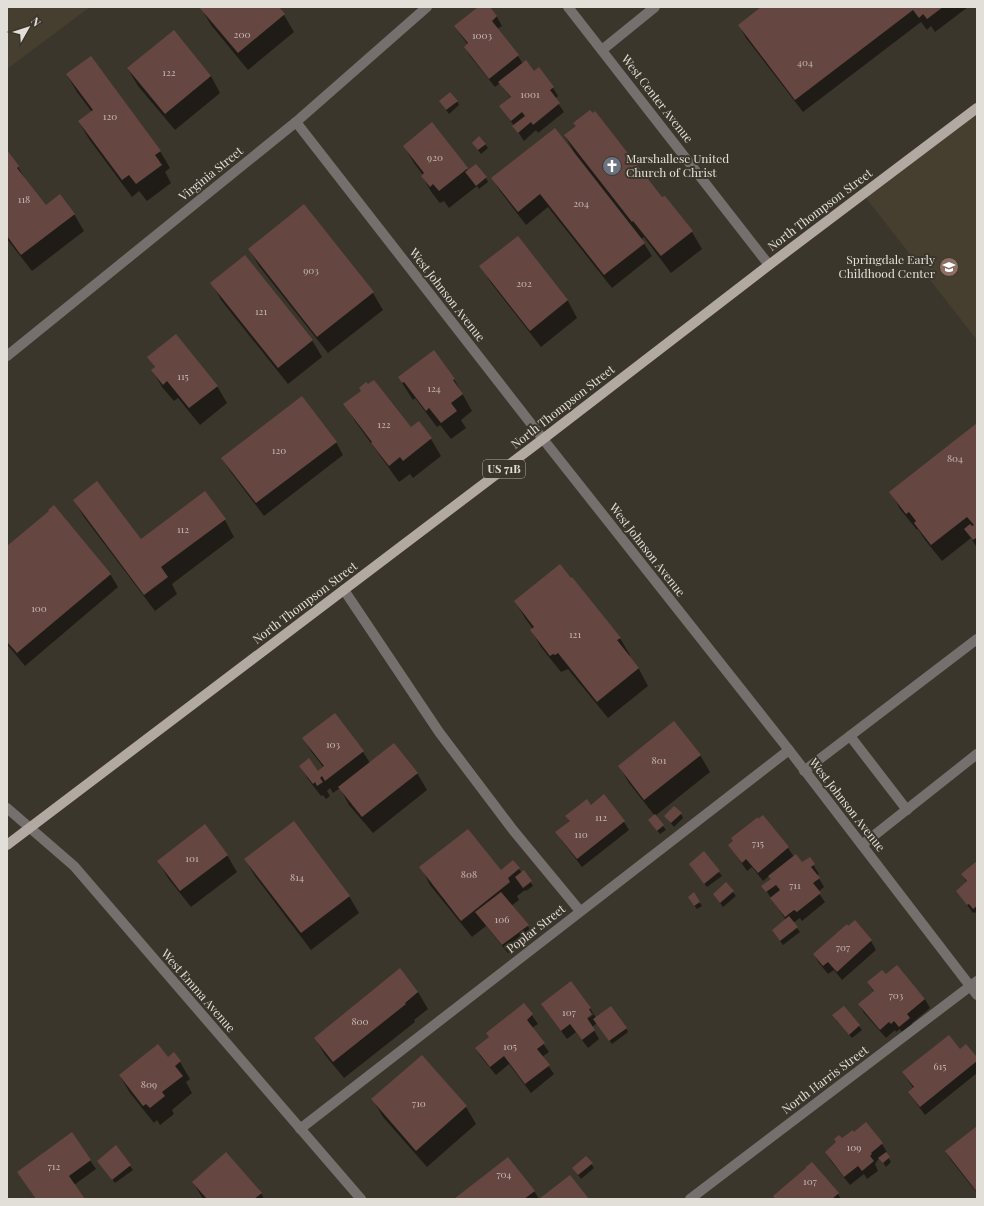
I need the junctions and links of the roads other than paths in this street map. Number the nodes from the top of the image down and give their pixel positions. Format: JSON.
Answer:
{"nodes":[{"id":1,"x":427,"y":7,"type":"edge"},
{"id":2,"x":568,"y":7,"type":"edge"},
{"id":3,"x":655,"y":7,"type":"edge"},
{"id":4,"x":602,"y":50,"type":"junction"},
{"id":5,"x":977,"y":108,"type":"edge"},
{"id":6,"x":296,"y":122,"type":"junction"},
{"id":7,"x":769,"y":265,"type":"junction"},
{"id":8,"x":7,"y":356,"type":"edge"},
{"id":9,"x":543,"y":439,"type":"junction"},
{"id":10,"x":344,"y":590,"type":"junction"},
{"id":11,"x":977,"y":639,"type":"edge"},
{"id":12,"x":850,"y":736,"type":"junction"},
{"id":13,"x":789,"y":750,"type":"junction"},
{"id":14,"x":977,"y":754,"type":"edge"},
{"id":15,"x":804,"y":771,"type":"junction"},
{"id":16,"x":7,"y":808,"type":"edge"},
{"id":17,"x":907,"y":810,"type":"junction"},
{"id":18,"x":30,"y":828,"type":"junction"},
{"id":19,"x":7,"y":845,"type":"edge"},
{"id":20,"x":862,"y":845,"type":"junction"},
{"id":21,"x":580,"y":911,"type":"junction"},
{"id":22,"x":974,"y":983,"type":"edge"},
{"id":23,"x":977,"y":995,"type":"edge"},
{"id":24,"x":300,"y":1129,"type":"junction"},
{"id":25,"x":361,"y":1199,"type":"edge"},
{"id":26,"x":690,"y":1199,"type":"edge"}],
"edges":[{"from":1,"to":6,"type":"street","name":"Virginia Street"},
{"from":2,"to":4,"type":"street","name":"West Center Avenue"},
{"from":3,"to":4,"type":"street"},
{"from":4,"to":7,"type":"street","name":"West Center Avenue"},
{"from":5,"to":7,"type":"main road","name":"North Thompson Street","number":"US 71B"},
{"from":6,"to":8,"type":"street","name":"Virginia Street"},
{"from":6,"to":9,"type":"street","name":"West Johnson Avenue"},
{"from":7,"to":9,"type":"main road","name":"North Thompson Street","number":"US 71B"},
{"from":9,"to":10,"type":"main road","name":"North Thompson Street","number":"US 71B"},
{"from":9,"to":13,"type":"street","name":"West Johnson Avenue"},
{"from":10,"to":18,"type":"main road","name":"North Thompson Street","number":"US 71B"},
{"from":10,"to":21,"type":"street"},
{"from":11,"to":12,"type":"street"},
{"from":12,"to":15,"type":"street"},
{"from":12,"to":17,"type":"street"},
{"from":13,"to":15,"type":"street","name":"West Johnson Avenue"},
{"from":13,"to":21,"type":"street","name":"Poplar Street"},
{"from":14,"to":17,"type":"street"},
{"from":15,"to":20,"type":"street","name":"West Johnson Avenue"},
{"from":16,"to":18,"type":"street","name":"West Emma Avenue"},
{"from":17,"to":20,"type":"street"},
{"from":18,"to":19,"type":"main road","number":"US 71B"},
{"from":18,"to":24,"type":"street","name":"West Emma Avenue"},
{"from":20,"to":22,"type":"street","name":"West Johnson Avenue"},
{"from":21,"to":24,"type":"street","name":"Poplar Street"},
{"from":22,"to":23,"type":"street","name":"West Johnson Avenue"},
{"from":22,"to":26,"type":"street","name":"North Harris Street"},
{"from":24,"to":25,"type":"street","name":"West Emma Avenue"}]}
